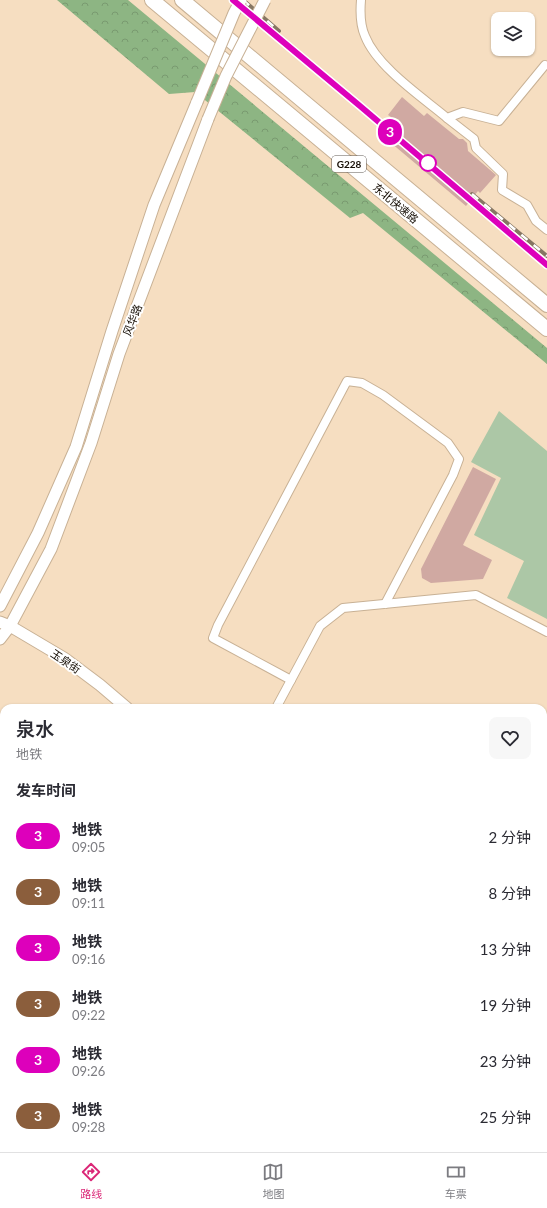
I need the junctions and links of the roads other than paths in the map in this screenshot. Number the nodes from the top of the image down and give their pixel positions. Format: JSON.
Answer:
{"nodes":[{"id":1,"x":152,"y":0,"type":"edge"},
{"id":2,"x":182,"y":0,"type":"edge"},
{"id":3,"x":241,"y":0,"type":"edge"},
{"id":4,"x":265,"y":0,"type":"edge"},
{"id":5,"x":361,"y":0,"type":"edge"},
{"id":6,"x":545,"y":65,"type":"dead end"},
{"id":7,"x":447,"y":118,"type":"junction"},
{"id":8,"x":547,"y":230,"type":"edge"},
{"id":9,"x":547,"y":305,"type":"edge"},
{"id":10,"x":547,"y":329,"type":"edge"},
{"id":11,"x":385,"y":604,"type":"junction"},
{"id":12,"x":0,"y":606,"type":"edge"},
{"id":13,"x":5,"y":624,"type":"edge"},
{"id":14,"x":547,"y":632,"type":"edge"},
{"id":15,"x":0,"y":639,"type":"edge"},
{"id":16,"x":291,"y":680,"type":"junction"},
{"id":17,"x":122,"y":704,"type":"edge"},
{"id":18,"x":278,"y":704,"type":"edge"}],
"edges":[{"from":1,"to":10,"type":"highway","name":"东北快速路","number":"G228"},
{"from":2,"to":9,"type":"highway","name":"东北快速路","number":"G228"},
{"from":3,"to":12,"type":"street","bridge":true},
{"from":4,"to":13,"type":"street","name":"风华路","bridge":true},
{"from":5,"to":7,"type":"street"},
{"from":6,"to":7,"type":"street"},
{"from":7,"to":8,"type":"street"},
{"from":11,"to":14,"type":"street"},
{"from":11,"to":16,"type":"street"},
{"from":11,"to":16,"type":"street"},
{"from":13,"to":15,"type":"street","name":"风华路"},
{"from":13,"to":17,"type":"street","name":"玉泉街"},
{"from":16,"to":18,"type":"street"}]}
